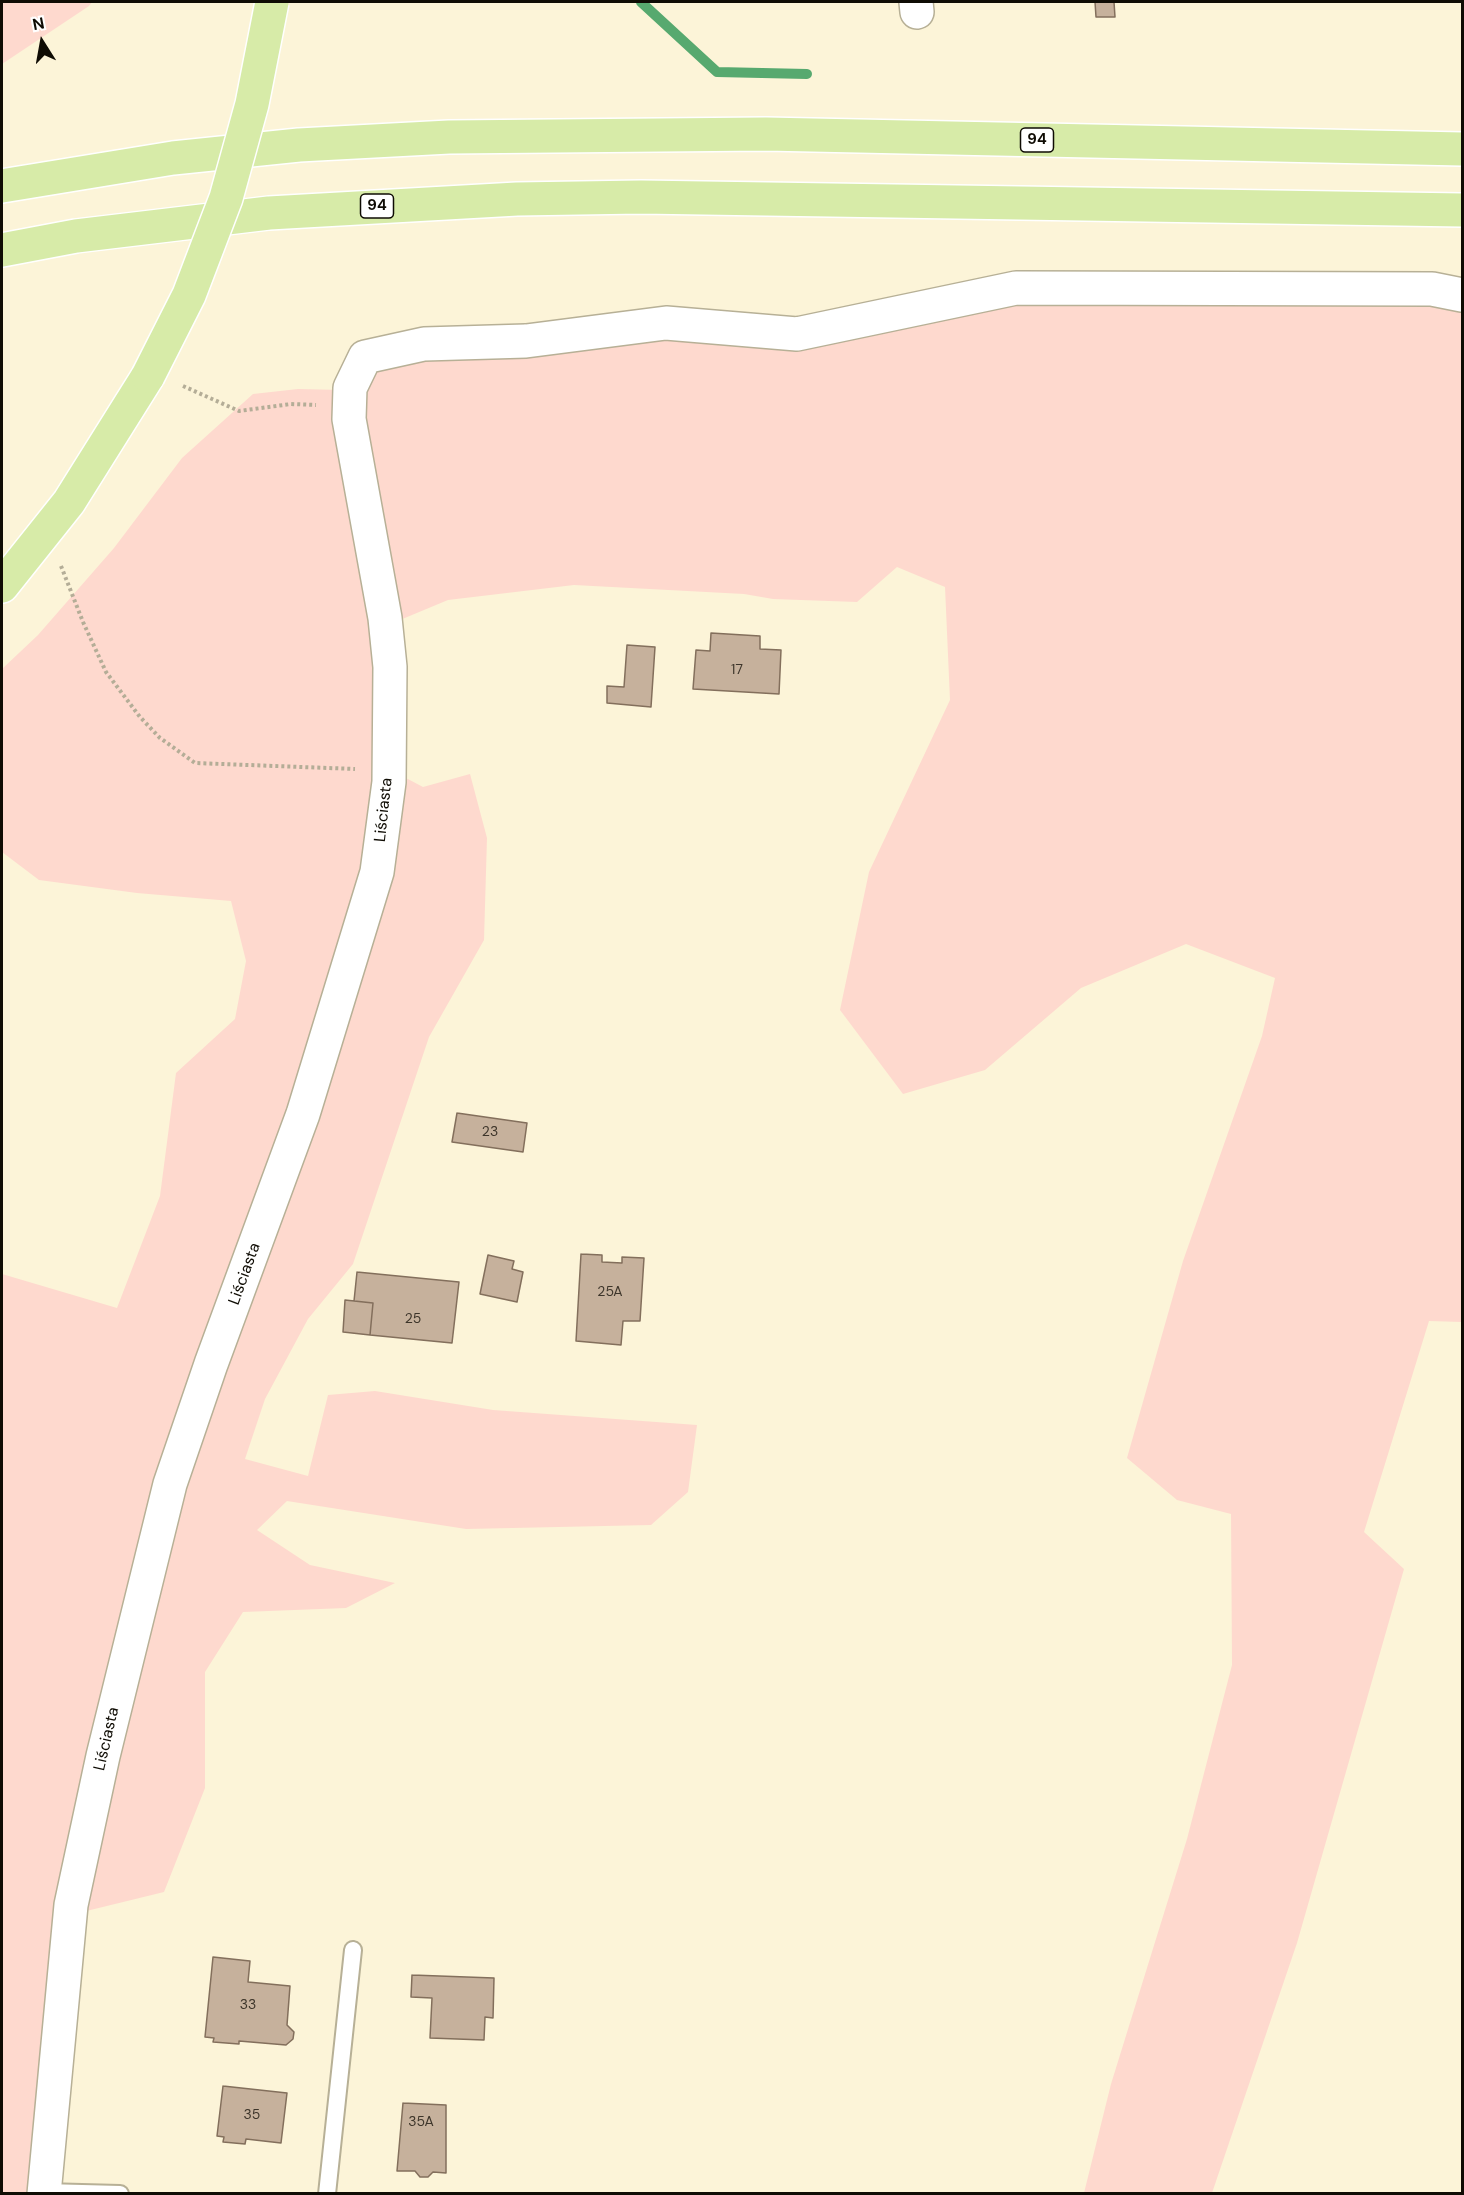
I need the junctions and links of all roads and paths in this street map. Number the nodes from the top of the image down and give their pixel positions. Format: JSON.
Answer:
{"nodes":[{"id":1,"x":272,"y":2,"type":"edge"},
{"id":2,"x":1462,"y":149,"type":"edge"},
{"id":3,"x":2,"y":186,"type":"edge"},
{"id":4,"x":1462,"y":210,"type":"edge"},
{"id":5,"x":2,"y":250,"type":"edge"},
{"id":6,"x":1462,"y":295,"type":"edge"},
{"id":7,"x":181,"y":385,"type":"dead end"},
{"id":8,"x":350,"y":419,"type":"junction"},
{"id":9,"x":60,"y":561,"type":"dead end"},
{"id":10,"x":2,"y":586,"type":"edge"},
{"id":11,"x":388,"y":782,"type":"junction"},
{"id":12,"x":353,"y":1950,"type":"dead end"},
{"id":13,"x":44,"y":2193,"type":"edge"},
{"id":14,"x":120,"y":2193,"type":"edge"},
{"id":15,"x":327,"y":2193,"type":"edge"}],
"edges":[{"from":1,"to":10,"type":"main road","bridge":true},
{"from":2,"to":3,"type":"main road","number":"94"},
{"from":4,"to":5,"type":"main road","number":"94"},
{"from":6,"to":8,"type":"street","name":"Liściasta"},
{"from":7,"to":8,"type":"path"},
{"from":8,"to":11,"type":"street","name":"Liściasta"},
{"from":9,"to":11,"type":"path"},
{"from":11,"to":13,"type":"street","name":"Liściasta"},
{"from":12,"to":15,"type":"lane"},
{"from":13,"to":14,"type":"lane"}]}
